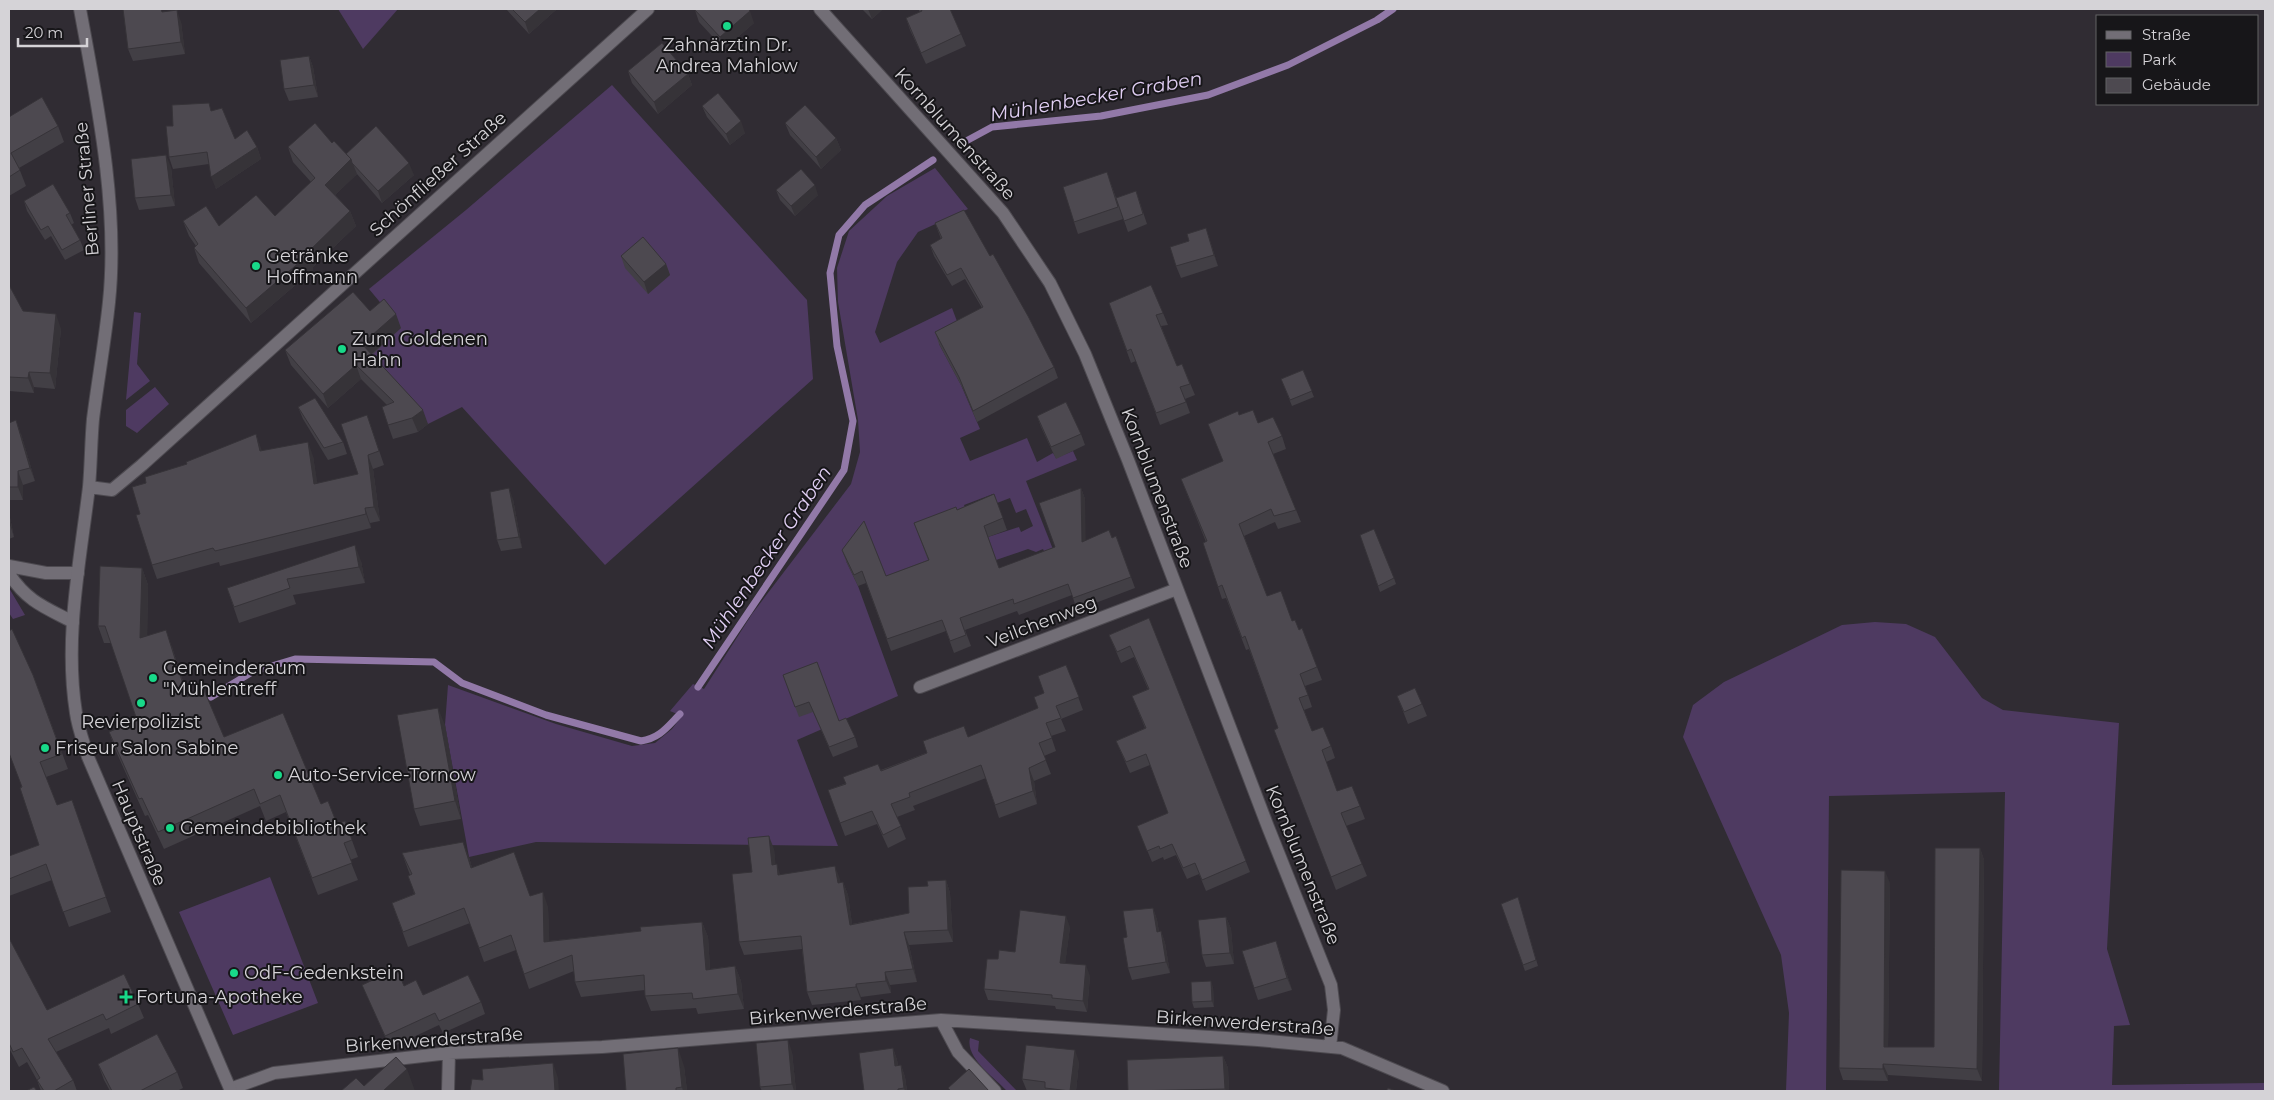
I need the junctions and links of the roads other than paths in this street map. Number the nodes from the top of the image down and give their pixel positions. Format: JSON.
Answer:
{"nodes":[{"id":1,"x":80,"y":9,"type":"edge"},
{"id":2,"x":648,"y":9,"type":"edge"},
{"id":3,"x":820,"y":9,"type":"edge"},
{"id":4,"x":89,"y":487,"type":"junction"},
{"id":5,"x":9,"y":566,"type":"edge"},
{"id":6,"x":78,"y":573,"type":"junction"},
{"id":7,"x":9,"y":574,"type":"edge"},
{"id":8,"x":1177,"y":589,"type":"junction"},
{"id":9,"x":73,"y":622,"type":"junction"},
{"id":10,"x":920,"y":687,"type":"dead end"},
{"id":11,"x":941,"y":1020,"type":"junction"},
{"id":12,"x":1330,"y":1047,"type":"junction"},
{"id":13,"x":449,"y":1053,"type":"junction"},
{"id":14,"x":230,"y":1090,"type":"edge"},
{"id":15,"x":448,"y":1091,"type":"edge"},
{"id":16,"x":995,"y":1091,"type":"edge"},
{"id":17,"x":1443,"y":1091,"type":"edge"}],
"edges":[{"from":1,"to":4,"type":"street","name":"Berliner Straße"},
{"from":2,"to":4,"type":"street","name":"Schönfließer Straße"},
{"from":3,"to":8,"type":"street","name":"Kornblumenstraße"},
{"from":4,"to":6,"type":"street","name":"Hauptstraße"},
{"from":5,"to":6,"type":"street"},
{"from":6,"to":9,"type":"street","name":"Hauptstraße"},
{"from":7,"to":9,"type":"street"},
{"from":8,"to":10,"type":"street","name":"Veilchenweg"},
{"from":8,"to":12,"type":"street","name":"Kornblumenstraße"},
{"from":9,"to":14,"type":"street","name":"Hauptstraße"},
{"from":11,"to":12,"type":"street","name":"Birkenwerderstraße"},
{"from":11,"to":13,"type":"street","name":"Birkenwerderstraße"},
{"from":11,"to":16,"type":"street"},
{"from":12,"to":17,"type":"street","name":"Birkenwerderstraße"},
{"from":13,"to":14,"type":"street","name":"Birkenwerderstraße"},
{"from":13,"to":15,"type":"street"}]}
